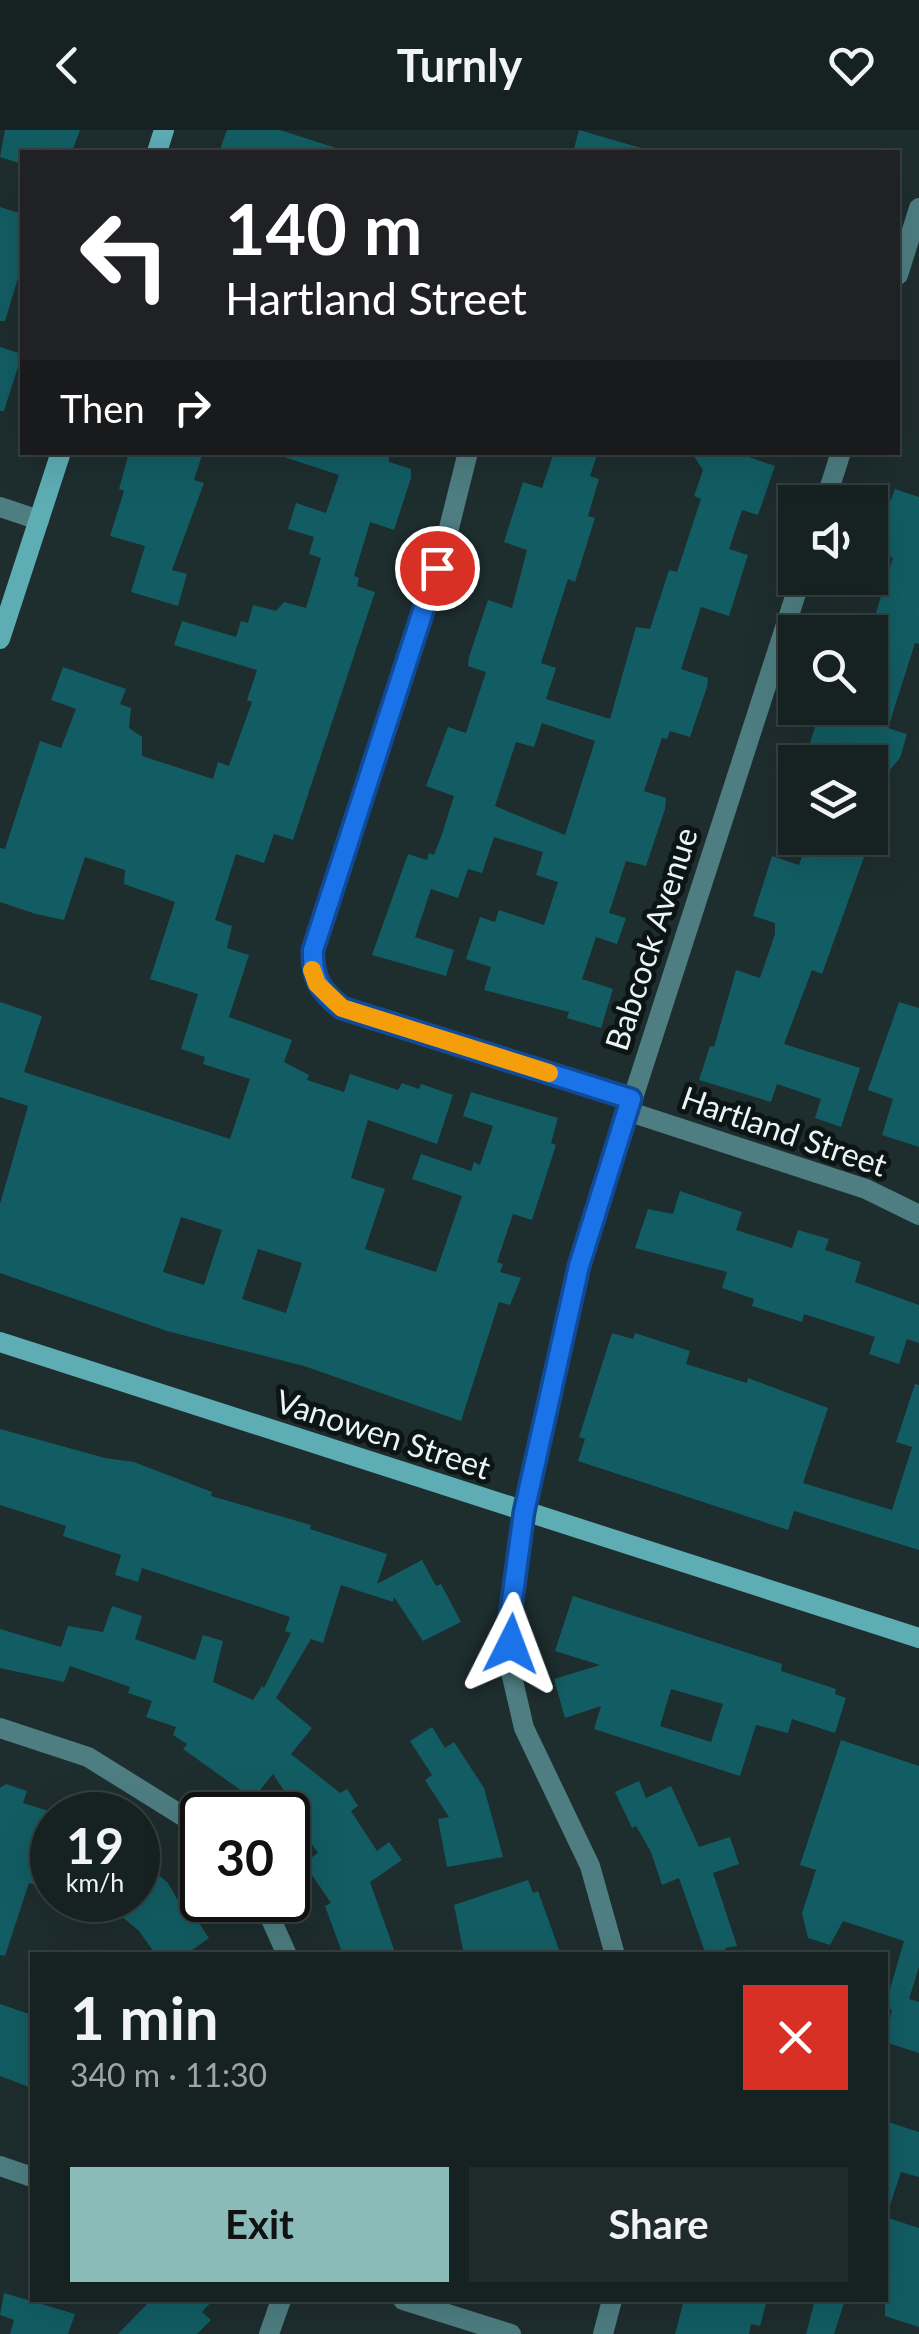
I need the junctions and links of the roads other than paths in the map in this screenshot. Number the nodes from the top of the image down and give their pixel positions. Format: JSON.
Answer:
{"nodes":[{"id":1,"x":919,"y":208,"type":"edge"},
{"id":2,"x":900,"y":269,"type":"edge"},
{"id":3,"x":60,"y":455,"type":"edge"},
{"id":4,"x":467,"y":455,"type":"edge"},
{"id":5,"x":840,"y":455,"type":"edge"},
{"id":6,"x":830,"y":485,"type":"edge"},
{"id":7,"x":0,"y":507,"type":"edge"},
{"id":8,"x":39,"y":520,"type":"junction"},
{"id":9,"x":794,"y":595,"type":"edge"},
{"id":10,"x":0,"y":638,"type":"edge"},
{"id":11,"x":629,"y":1105,"type":"junction"},
{"id":12,"x":919,"y":1215,"type":"edge"},
{"id":13,"x":0,"y":1342,"type":"edge"},
{"id":14,"x":524,"y":1512,"type":"junction"},
{"id":15,"x":919,"y":1638,"type":"edge"},
{"id":16,"x":0,"y":1728,"type":"edge"},
{"id":17,"x":180,"y":1814,"type":"edge"},
{"id":18,"x":272,"y":1922,"type":"edge"},
{"id":19,"x":285,"y":1952,"type":"edge"},
{"id":20,"x":614,"y":1952,"type":"edge"},
{"id":21,"x":0,"y":2166,"type":"edge"},
{"id":22,"x":30,"y":2177,"type":"edge"},
{"id":23,"x":279,"y":2302,"type":"edge"},
{"id":24,"x":409,"y":2302,"type":"edge"},
{"id":25,"x":612,"y":2302,"type":"edge"},
{"id":26,"x":270,"y":2334,"type":"edge"},
{"id":27,"x":511,"y":2334,"type":"edge"},
{"id":28,"x":604,"y":2334,"type":"edge"}],
"edges":[{"from":1,"to":2,"type":"street"},
{"from":3,"to":8,"type":"main road"},
{"from":4,"to":11,"type":"street","name":"Hartland Street"},
{"from":5,"to":6,"type":"street"},
{"from":7,"to":8,"type":"street"},
{"from":8,"to":10,"type":"main road"},
{"from":9,"to":11,"type":"street","name":"Babcock Avenue"},
{"from":11,"to":12,"type":"street","name":"Hartland Street"},
{"from":11,"to":14,"type":"street","name":"Babcock Avenue"},
{"from":13,"to":14,"type":"main road","name":"Vanowen Street"},
{"from":14,"to":15,"type":"main road","name":"Vanowen Street"},
{"from":14,"to":20,"type":"street","name":"Babcock Avenue"},
{"from":16,"to":17,"type":"street"},
{"from":18,"to":19,"type":"street"},
{"from":21,"to":22,"type":"street"},
{"from":23,"to":26,"type":"street"},
{"from":24,"to":27,"type":"street"},
{"from":25,"to":28,"type":"street"}]}
